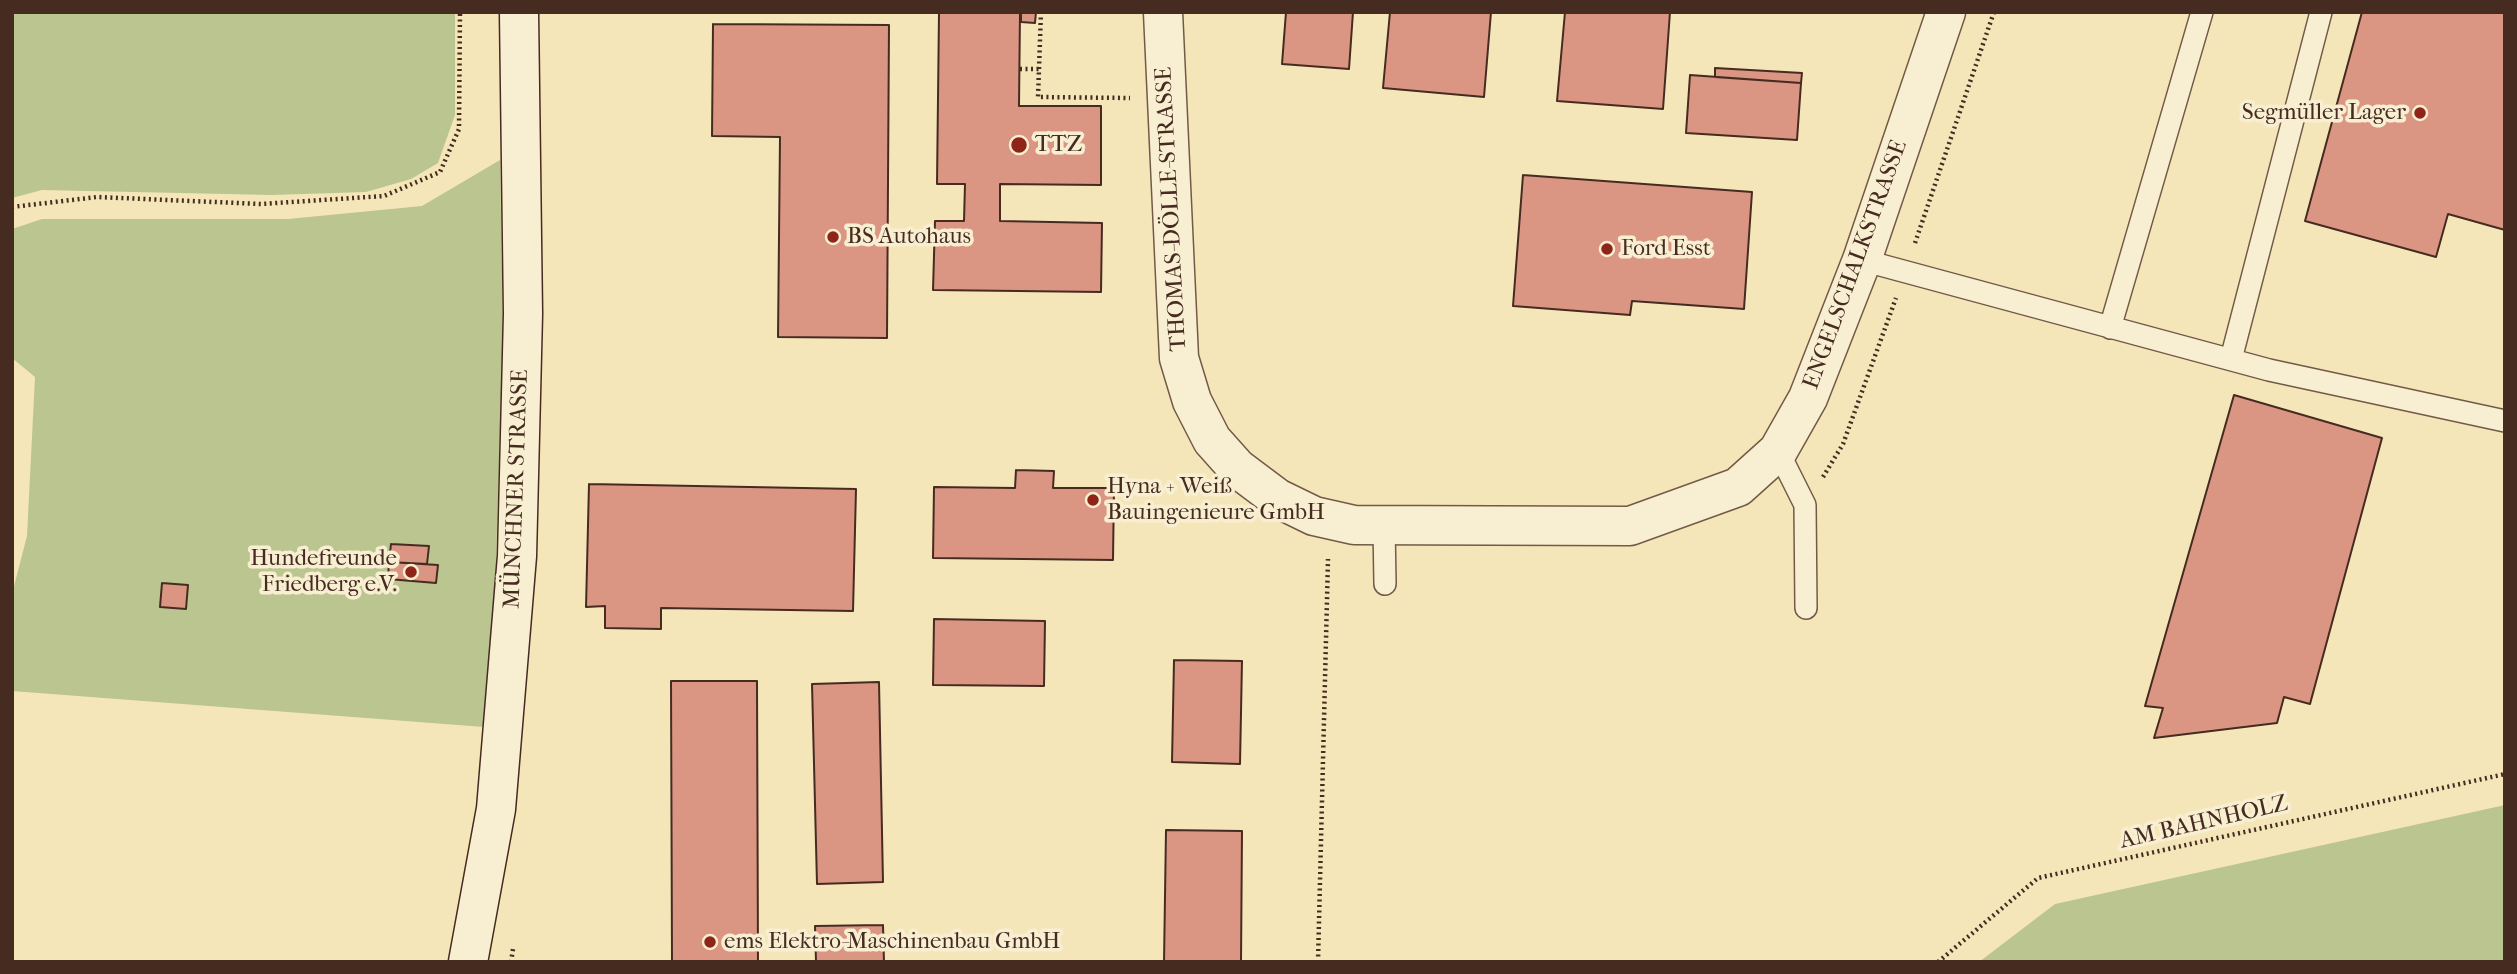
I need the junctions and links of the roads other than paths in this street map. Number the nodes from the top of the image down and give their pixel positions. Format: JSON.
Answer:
{"nodes":[{"id":1,"x":519,"y":12,"type":"edge"},
{"id":2,"x":1163,"y":12,"type":"edge"},
{"id":3,"x":1946,"y":12,"type":"edge"},
{"id":4,"x":2202,"y":12,"type":"edge"},
{"id":5,"x":2321,"y":12,"type":"edge"},
{"id":6,"x":1862,"y":260,"type":"junction"},
{"id":7,"x":2110,"y":328,"type":"junction"},
{"id":8,"x":2231,"y":359,"type":"junction"},
{"id":9,"x":2505,"y":421,"type":"edge"},
{"id":10,"x":1778,"y":451,"type":"junction"},
{"id":11,"x":1369,"y":525,"type":"junction"},
{"id":12,"x":1385,"y":584,"type":"dead end"},
{"id":13,"x":1806,"y":608,"type":"dead end"},
{"id":14,"x":468,"y":962,"type":"edge"}],
"edges":[{"from":1,"to":14,"type":"street","name":"MÜNCHNER STRASSE"},
{"from":2,"to":11,"type":"street","name":"THOMAS-DÖLLE-STRASSE"},
{"from":3,"to":6,"type":"street","name":"ENGELSCHALKSTRASSE"},
{"from":4,"to":7,"type":"lane"},
{"from":5,"to":8,"type":"lane"},
{"from":6,"to":7,"type":"lane"},
{"from":6,"to":10,"type":"street","name":"ENGELSCHALKSTRASSE"},
{"from":7,"to":8,"type":"lane"},
{"from":8,"to":9,"type":"lane"},
{"from":10,"to":11,"type":"street","name":"ENGELSCHALKSTRASSE"},
{"from":10,"to":13,"type":"lane"},
{"from":11,"to":12,"type":"lane"}]}
